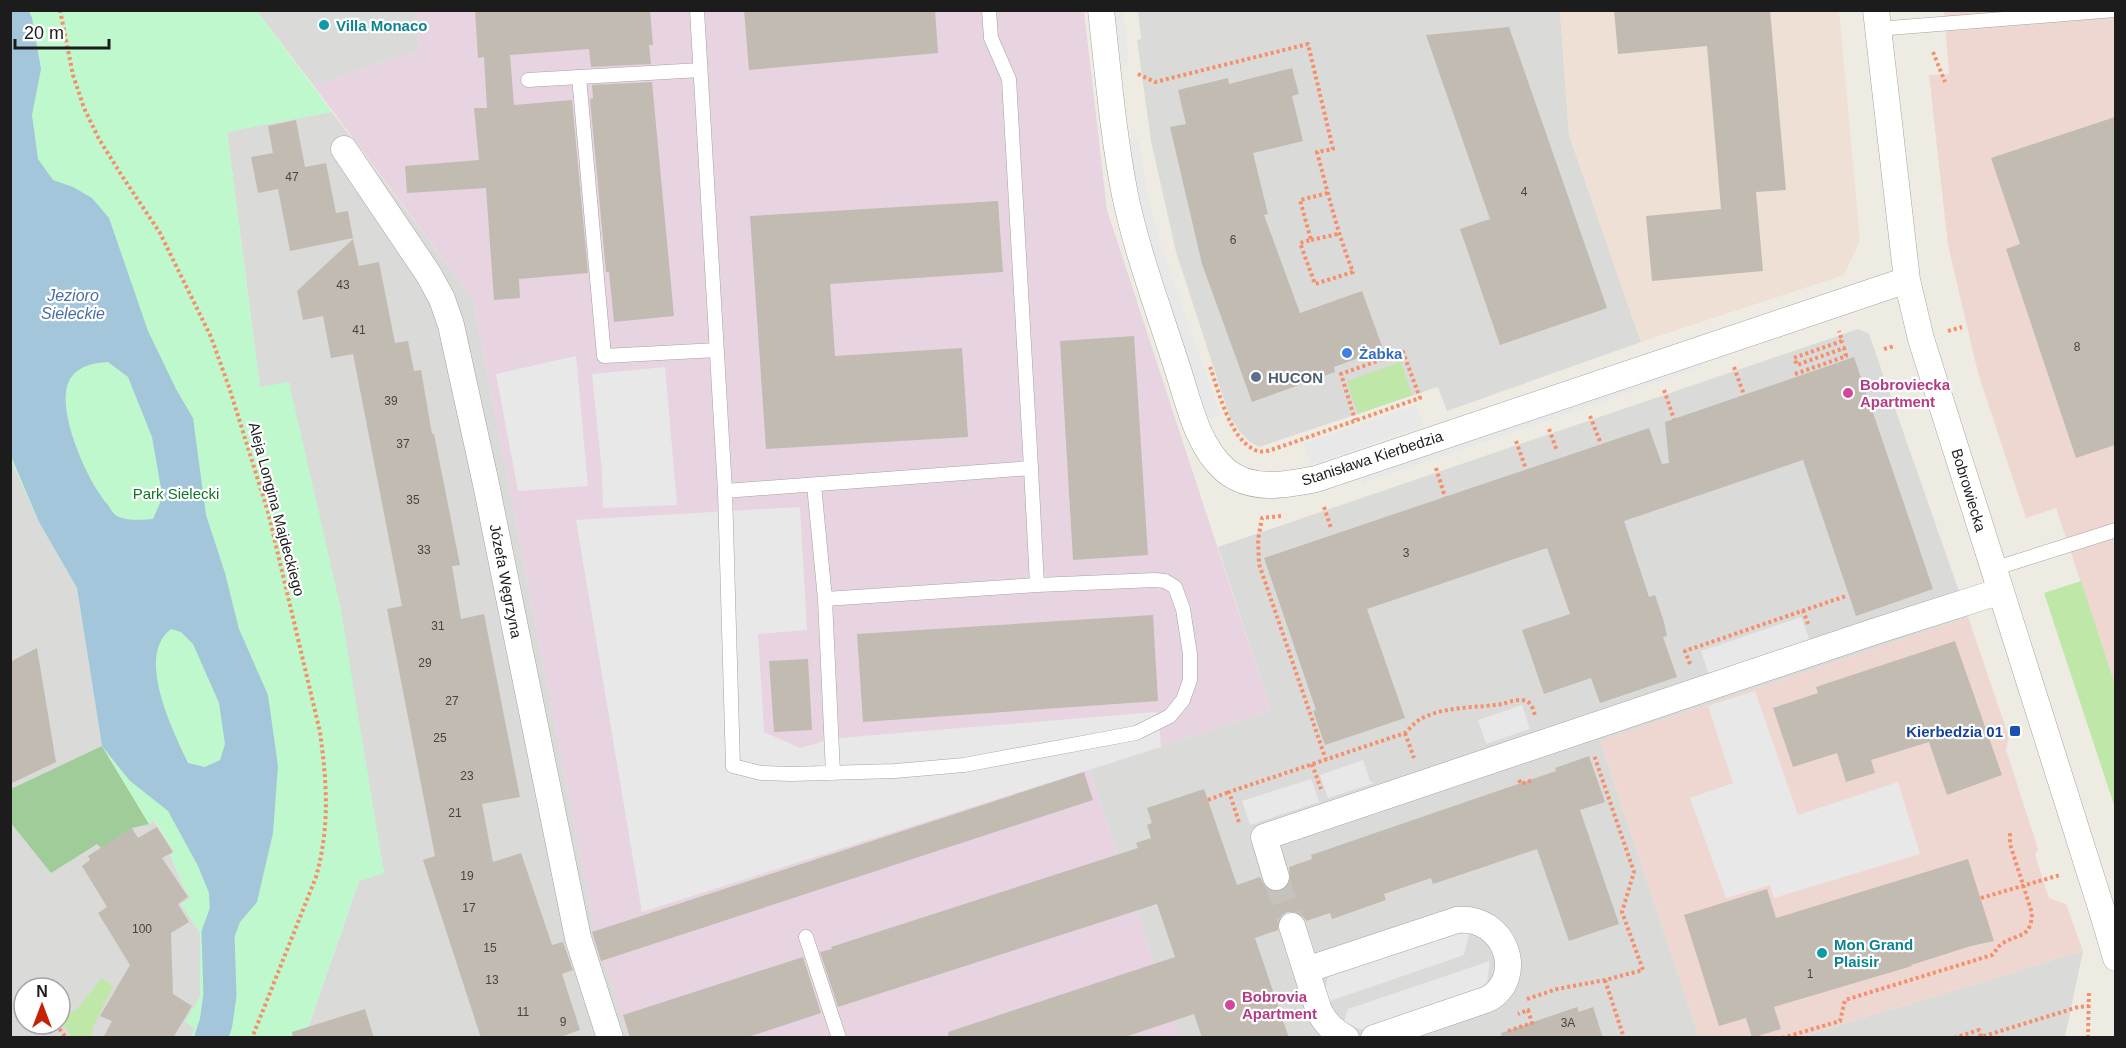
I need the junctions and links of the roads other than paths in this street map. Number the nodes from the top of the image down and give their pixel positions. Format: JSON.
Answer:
{"nodes":[{"id":1,"x":696,"y":10,"type":"edge"},
{"id":2,"x":989,"y":10,"type":"edge"},
{"id":3,"x":1101,"y":10,"type":"edge"},
{"id":4,"x":2115,"y":10,"type":"edge"},
{"id":5,"x":1876,"y":20,"type":"edge"},
{"id":6,"x":700,"y":70,"type":"junction"},
{"id":7,"x":579,"y":77,"type":"junction"},
{"id":8,"x":528,"y":80,"type":"dead end"},
{"id":9,"x":344,"y":149,"type":"dead end"},
{"id":10,"x":1907,"y":280,"type":"junction"},
{"id":11,"x":717,"y":350,"type":"junction"},
{"id":12,"x":1031,"y":468,"type":"junction"},
{"id":13,"x":814,"y":485,"type":"junction"},
{"id":14,"x":725,"y":492,"type":"junction"},
{"id":15,"x":2115,"y":530,"type":"edge"},
{"id":16,"x":1997,"y":580,"type":"junction"},
{"id":17,"x":1037,"y":585,"type":"junction"},
{"id":18,"x":825,"y":599,"type":"junction"},
{"id":19,"x":833,"y":773,"type":"junction"},
{"id":20,"x":1276,"y":877,"type":"tunnel mouth"},
{"id":21,"x":2110,"y":915,"type":"edge"},
{"id":22,"x":1292,"y":926,"type":"tunnel mouth"},
{"id":23,"x":806,"y":937,"type":"dead end"},
{"id":24,"x":2115,"y":958,"type":"edge"},
{"id":25,"x":1306,"y":970,"type":"junction"},
{"id":26,"x":610,"y":1038,"type":"edge"},
{"id":27,"x":839,"y":1038,"type":"edge"},
{"id":28,"x":1346,"y":1038,"type":"edge"},
{"id":29,"x":1374,"y":1038,"type":"edge"}],
"edges":[{"from":1,"to":6,"type":"lane"},
{"from":2,"to":12,"type":"lane"},
{"from":3,"to":10,"type":"street","name":"Stanisława Kierbedzia"},
{"from":4,"to":5,"type":"lane"},
{"from":5,"to":10,"type":"street","name":"Bobrowiecka"},
{"from":6,"to":7,"type":"lane"},
{"from":6,"to":11,"type":"lane"},
{"from":7,"to":8,"type":"lane"},
{"from":7,"to":11,"type":"lane"},
{"from":9,"to":26,"type":"street","name":"Józefa Węgrzyna"},
{"from":10,"to":16,"type":"street","name":"Bobrowiecka"},
{"from":11,"to":14,"type":"lane"},
{"from":12,"to":13,"type":"lane"},
{"from":12,"to":17,"type":"lane"},
{"from":13,"to":14,"type":"lane"},
{"from":13,"to":18,"type":"lane"},
{"from":14,"to":19,"type":"lane"},
{"from":15,"to":16,"type":"lane"},
{"from":16,"to":20,"type":"street"},
{"from":16,"to":21,"type":"street","name":"Bobrowiecka"},
{"from":17,"to":18,"type":"lane"},
{"from":17,"to":19,"type":"lane"},
{"from":18,"to":19,"type":"lane"},
{"from":21,"to":24,"type":"street","name":"Bobrowiecka"},
{"from":22,"to":25,"type":"street"},
{"from":23,"to":27,"type":"lane"},
{"from":25,"to":28,"type":"street"},
{"from":25,"to":29,"type":"street"}]}
